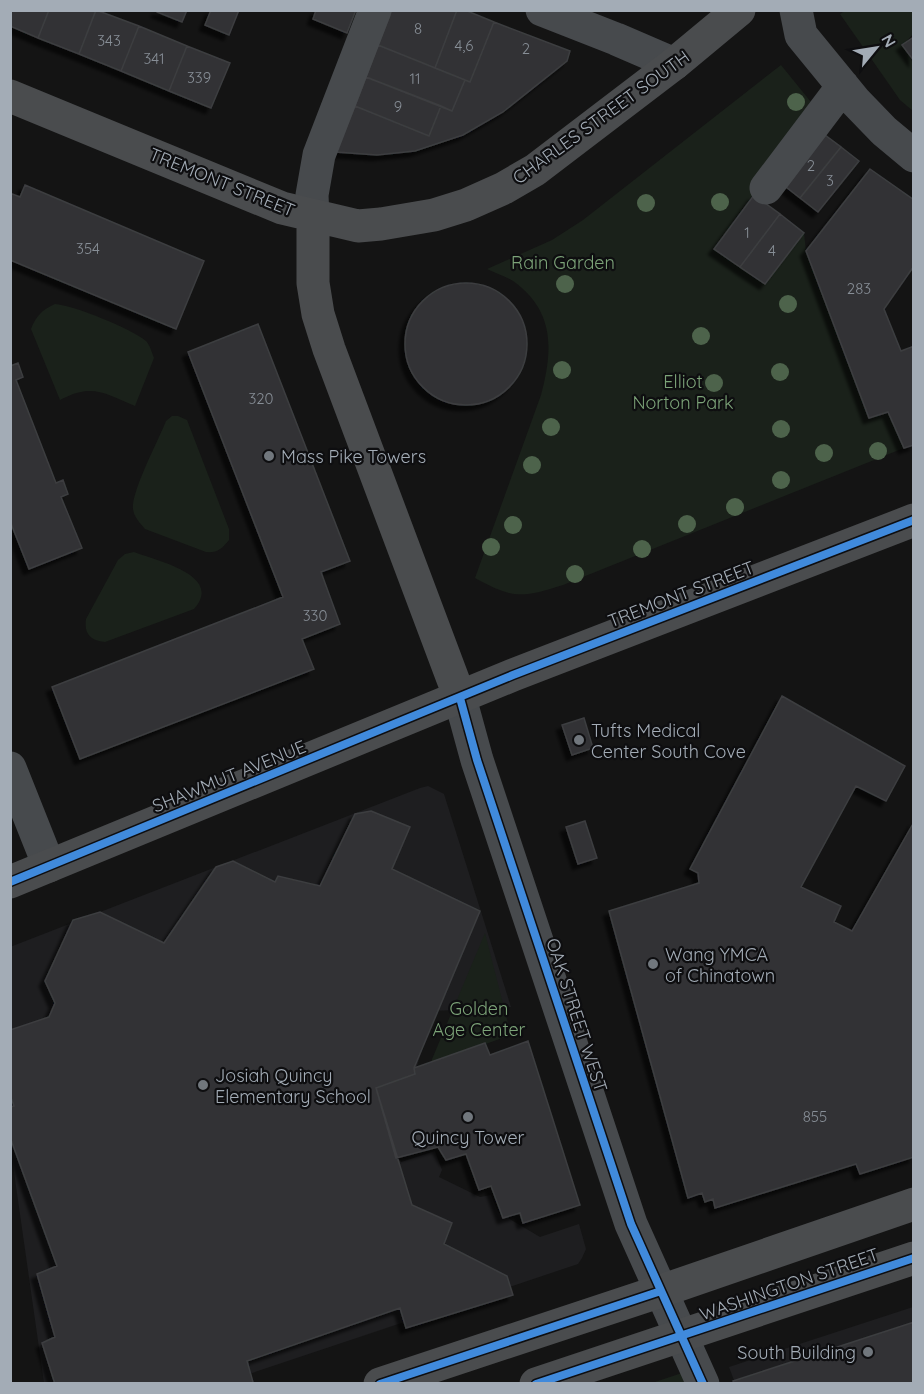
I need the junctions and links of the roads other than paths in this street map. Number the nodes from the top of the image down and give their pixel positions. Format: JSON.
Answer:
{"nodes":[{"id":1,"x":375,"y":10,"type":"edge"},
{"id":2,"x":542,"y":10,"type":"edge"},
{"id":3,"x":740,"y":10,"type":"edge"},
{"id":4,"x":796,"y":10,"type":"edge"},
{"id":5,"x":674,"y":64,"type":"junction"},
{"id":6,"x":843,"y":86,"type":"junction"},
{"id":7,"x":10,"y":96,"type":"edge"},
{"id":8,"x":914,"y":156,"type":"edge"},
{"id":9,"x":766,"y":188,"type":"dead end"},
{"id":10,"x":313,"y":217,"type":"junction"},
{"id":11,"x":914,"y":520,"type":"edge"},
{"id":12,"x":460,"y":698,"type":"junction"},
{"id":13,"x":10,"y":768,"type":"edge"},
{"id":14,"x":49,"y":866,"type":"junction"},
{"id":15,"x":10,"y":882,"type":"edge"},
{"id":16,"x":914,"y":1204,"type":"edge"},
{"id":17,"x":914,"y":1258,"type":"edge"},
{"id":18,"x":661,"y":1291,"type":"junction"},
{"id":19,"x":681,"y":1336,"type":"junction"},
{"id":20,"x":380,"y":1383,"type":"edge"},
{"id":21,"x":536,"y":1383,"type":"edge"},
{"id":22,"x":703,"y":1383,"type":"edge"}],
"edges":[{"from":1,"to":10,"type":"street"},
{"from":2,"to":5,"type":"street"},
{"from":3,"to":5,"type":"main road","name":"CHARLES STREET SOUTH"},
{"from":4,"to":6,"type":"street"},
{"from":5,"to":10,"type":"main road","name":"CHARLES STREET SOUTH"},
{"from":6,"to":8,"type":"street"},
{"from":6,"to":9,"type":"street"},
{"from":7,"to":10,"type":"main road","name":"TREMONT STREET"},
{"from":10,"to":12,"type":"main road","name":"TREMONT STREET"},
{"from":11,"to":12,"type":"main road","name":"TREMONT STREET"},
{"from":12,"to":14,"type":"main road","name":"SHAWMUT AVENUE"},
{"from":12,"to":18,"type":"street","name":"OAK STREET WEST"},
{"from":13,"to":14,"type":"street"},
{"from":14,"to":15,"type":"main road","name":"SHAWMUT AVENUE"},
{"from":16,"to":18,"type":"main road","name":"WASHINGTON STREET"},
{"from":17,"to":19,"type":"main road","name":"WASHINGTON STREET"},
{"from":18,"to":19,"type":"street","name":"OAK STREET WEST"},
{"from":18,"to":20,"type":"main road","name":"WASHINGTON STREET"},
{"from":19,"to":21,"type":"main road","name":"WASHINGTON STREET"},
{"from":19,"to":22,"type":"street","name":"OAK STREET WEST"}]}
